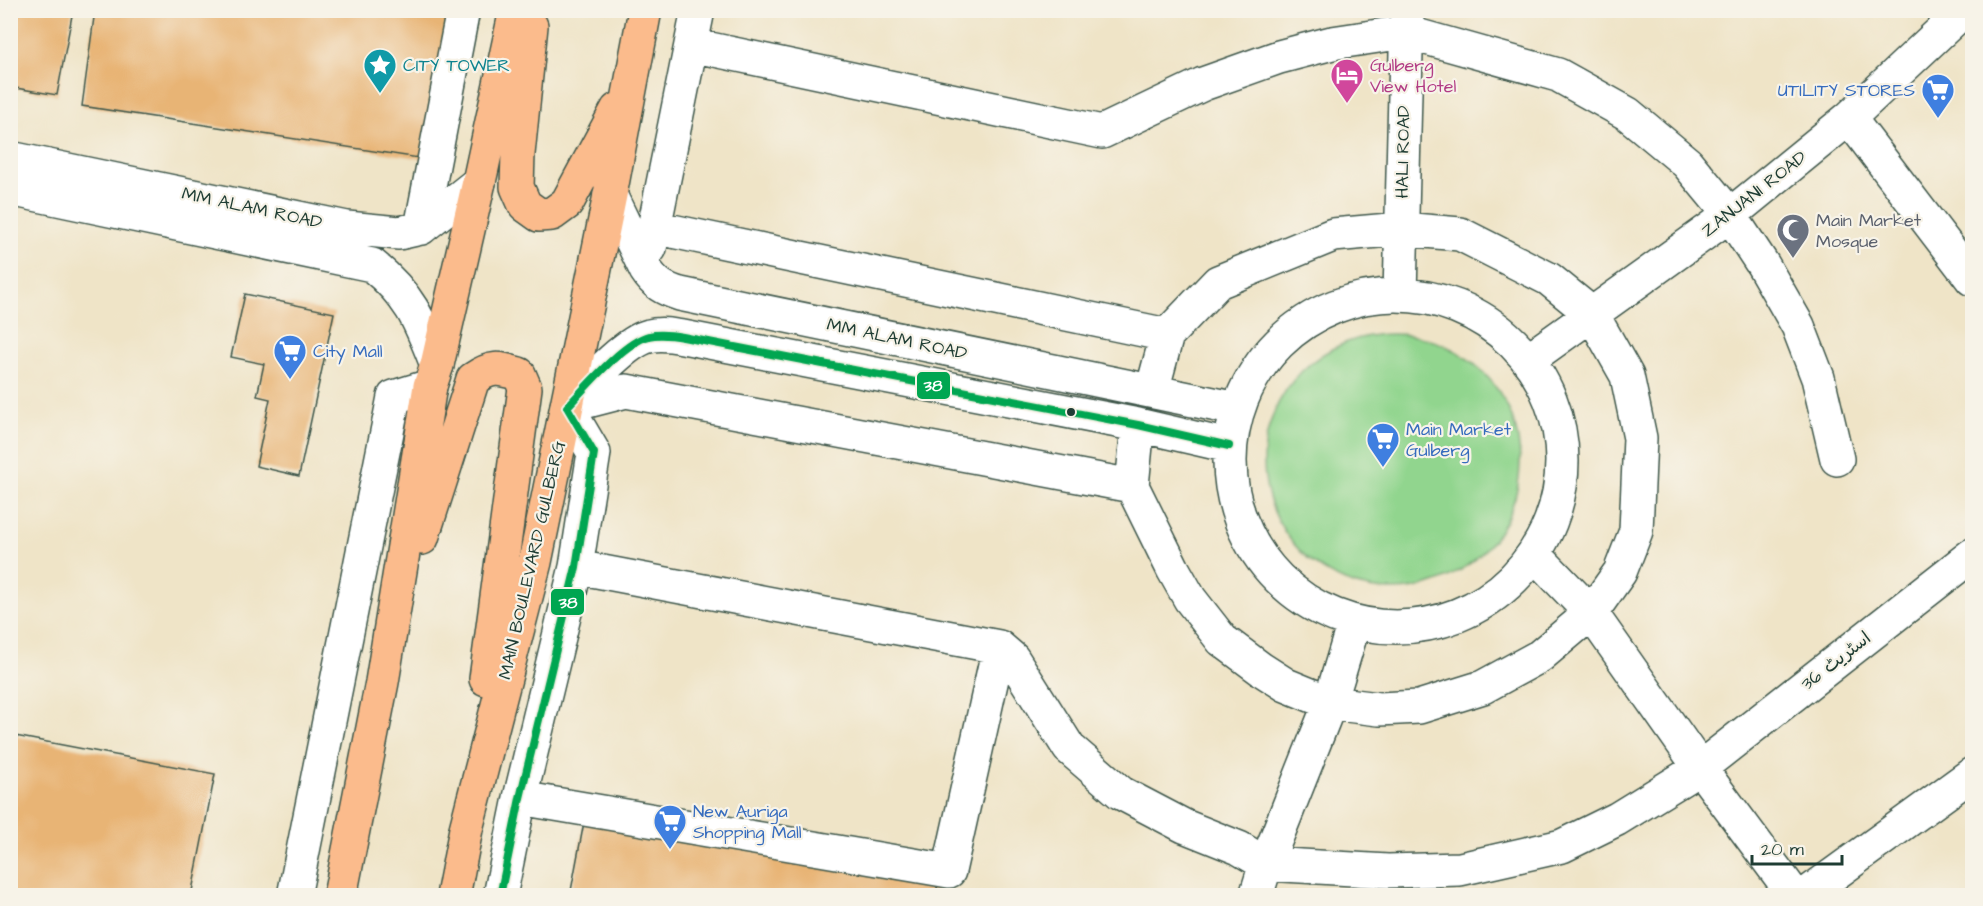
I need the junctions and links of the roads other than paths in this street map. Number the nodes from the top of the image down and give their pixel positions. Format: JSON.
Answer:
{"nodes":[{"id":1,"x":463,"y":10,"type":"edge"},
{"id":2,"x":516,"y":10,"type":"edge"},
{"id":3,"x":533,"y":10,"type":"edge"},
{"id":4,"x":645,"y":10,"type":"edge"},
{"id":5,"x":698,"y":10,"type":"edge"},
{"id":6,"x":1951,"y":14,"type":"edge"},
{"id":7,"x":1406,"y":21,"type":"edge"},
{"id":8,"x":691,"y":45,"type":"junction"},
{"id":9,"x":632,"y":82,"type":"junction"},
{"id":10,"x":1849,"y":118,"type":"junction"},
{"id":11,"x":10,"y":158,"type":"edge"},
{"id":12,"x":479,"y":182,"type":"junction"},
{"id":13,"x":10,"y":189,"type":"edge"},
{"id":14,"x":610,"y":195,"type":"junction"},
{"id":15,"x":1730,"y":215,"type":"junction"},
{"id":16,"x":421,"y":228,"type":"junction"},
{"id":17,"x":653,"y":228,"type":"junction"},
{"id":18,"x":1401,"y":229,"type":"junction"},
{"id":19,"x":646,"y":270,"type":"junction"},
{"id":20,"x":1972,"y":279,"type":"edge"},
{"id":21,"x":1400,"y":295,"type":"junction"},
{"id":22,"x":1592,"y":314,"type":"junction"},
{"id":23,"x":1167,"y":335,"type":"junction"},
{"id":24,"x":1529,"y":359,"type":"junction"},
{"id":25,"x":433,"y":376,"type":"junction"},
{"id":26,"x":1152,"y":391,"type":"junction"},
{"id":27,"x":567,"y":407,"type":"junction"},
{"id":28,"x":1238,"y":409,"type":"junction"},
{"id":29,"x":1138,"y":425,"type":"junction"},
{"id":30,"x":1230,"y":446,"type":"junction"},
{"id":31,"x":1837,"y":459,"type":"dead end"},
{"id":32,"x":1132,"y":486,"type":"junction"},
{"id":33,"x":1535,"y":555,"type":"junction"},
{"id":34,"x":1972,"y":555,"type":"edge"},
{"id":35,"x":576,"y":567,"type":"junction"},
{"id":36,"x":1591,"y":613,"type":"junction"},
{"id":37,"x":1354,"y":623,"type":"junction"},
{"id":38,"x":388,"y":645,"type":"junction"},
{"id":39,"x":999,"y":647,"type":"junction"},
{"id":40,"x":1330,"y":703,"type":"junction"},
{"id":41,"x":1700,"y":768,"type":"junction"},
{"id":42,"x":1972,"y":774,"type":"edge"},
{"id":43,"x":520,"y":798,"type":"junction"},
{"id":44,"x":466,"y":830,"type":"junction"},
{"id":45,"x":1266,"y":864,"type":"junction"},
{"id":46,"x":294,"y":896,"type":"edge"},
{"id":47,"x":340,"y":896,"type":"edge"},
{"id":48,"x":453,"y":896,"type":"edge"},
{"id":49,"x":500,"y":896,"type":"edge"},
{"id":50,"x":1256,"y":896,"type":"edge"},
{"id":51,"x":1795,"y":896,"type":"edge"},
{"id":52,"x":1804,"y":896,"type":"edge"}],
"edges":[{"from":1,"to":16,"type":"street"},
{"from":2,"to":12,"type":"main road"},
{"from":3,"to":9,"type":"main road"},
{"from":4,"to":9,"type":"main road","name":"MAIN BOULEVARD GULBERG"},
{"from":5,"to":8,"type":"street"},
{"from":6,"to":10,"type":"street","name":"ZANJANI ROAD"},
{"from":7,"to":8,"type":"street"},
{"from":7,"to":15,"type":"street"},
{"from":7,"to":18,"type":"street","name":"HALI ROAD"},
{"from":8,"to":17,"type":"street"},
{"from":9,"to":14,"type":"main road","name":"MAIN BOULEVARD GULBERG"},
{"from":10,"to":15,"type":"street","name":"ZANJANI ROAD"},
{"from":10,"to":20,"type":"street"},
{"from":11,"to":16,"type":"street","name":"MM ALAM ROAD"},
{"from":12,"to":16,"type":"street"},
{"from":12,"to":25,"type":"main road"},
{"from":13,"to":25,"type":"street","name":"MM ALAM ROAD"},
{"from":14,"to":19,"type":"street","name":"MM ALAM ROAD"},
{"from":14,"to":27,"type":"main road","name":"MAIN BOULEVARD GULBERG"},
{"from":15,"to":22,"type":"street","name":"ZANJANI ROAD"},
{"from":15,"to":31,"type":"street"},
{"from":17,"to":19,"type":"street"},
{"from":17,"to":23,"type":"street"},
{"from":18,"to":21,"type":"street","name":"HALI ROAD"},
{"from":18,"to":22,"type":"street"},
{"from":18,"to":23,"type":"street"},
{"from":19,"to":26,"type":"street","name":"MM ALAM ROAD"},
{"from":21,"to":24,"type":"street"},
{"from":21,"to":28,"type":"street"},
{"from":22,"to":24,"type":"street","name":"ZANJANI ROAD"},
{"from":22,"to":36,"type":"street"},
{"from":23,"to":26,"type":"street"},
{"from":24,"to":33,"type":"street"},
{"from":25,"to":38,"type":"main road"},
{"from":25,"to":46,"type":"street"},
{"from":26,"to":28,"type":"street","name":"MM ALAM ROAD"},
{"from":27,"to":29,"type":"street","name":"MM ALAM ROAD"},
{"from":27,"to":32,"type":"street"},
{"from":27,"to":35,"type":"street"},
{"from":27,"to":44,"type":"main road","name":"MAIN BOULEVARD GULBERG"},
{"from":28,"to":30,"type":"street"},
{"from":29,"to":30,"type":"street","name":"MM ALAM ROAD"},
{"from":29,"to":32,"type":"street"},
{"from":30,"to":37,"type":"street"},
{"from":32,"to":40,"type":"street"},
{"from":33,"to":36,"type":"street"},
{"from":33,"to":37,"type":"street"},
{"from":34,"to":41,"type":"street","name":"اسٹریٹ 36"},
{"from":35,"to":39,"type":"street"},
{"from":35,"to":43,"type":"street"},
{"from":36,"to":40,"type":"street"},
{"from":36,"to":41,"type":"street"},
{"from":37,"to":40,"type":"street"},
{"from":38,"to":44,"type":"main road"},
{"from":38,"to":47,"type":"main road"},
{"from":39,"to":43,"type":"street"},
{"from":39,"to":45,"type":"street"},
{"from":40,"to":45,"type":"street"},
{"from":41,"to":45,"type":"street","name":"اسٹریٹ 36"},
{"from":41,"to":51,"type":"street"},
{"from":42,"to":52,"type":"street"},
{"from":43,"to":49,"type":"street"},
{"from":44,"to":48,"type":"main road","name":"MAIN BOULEVARD GULBERG"},
{"from":45,"to":50,"type":"street"}]}
